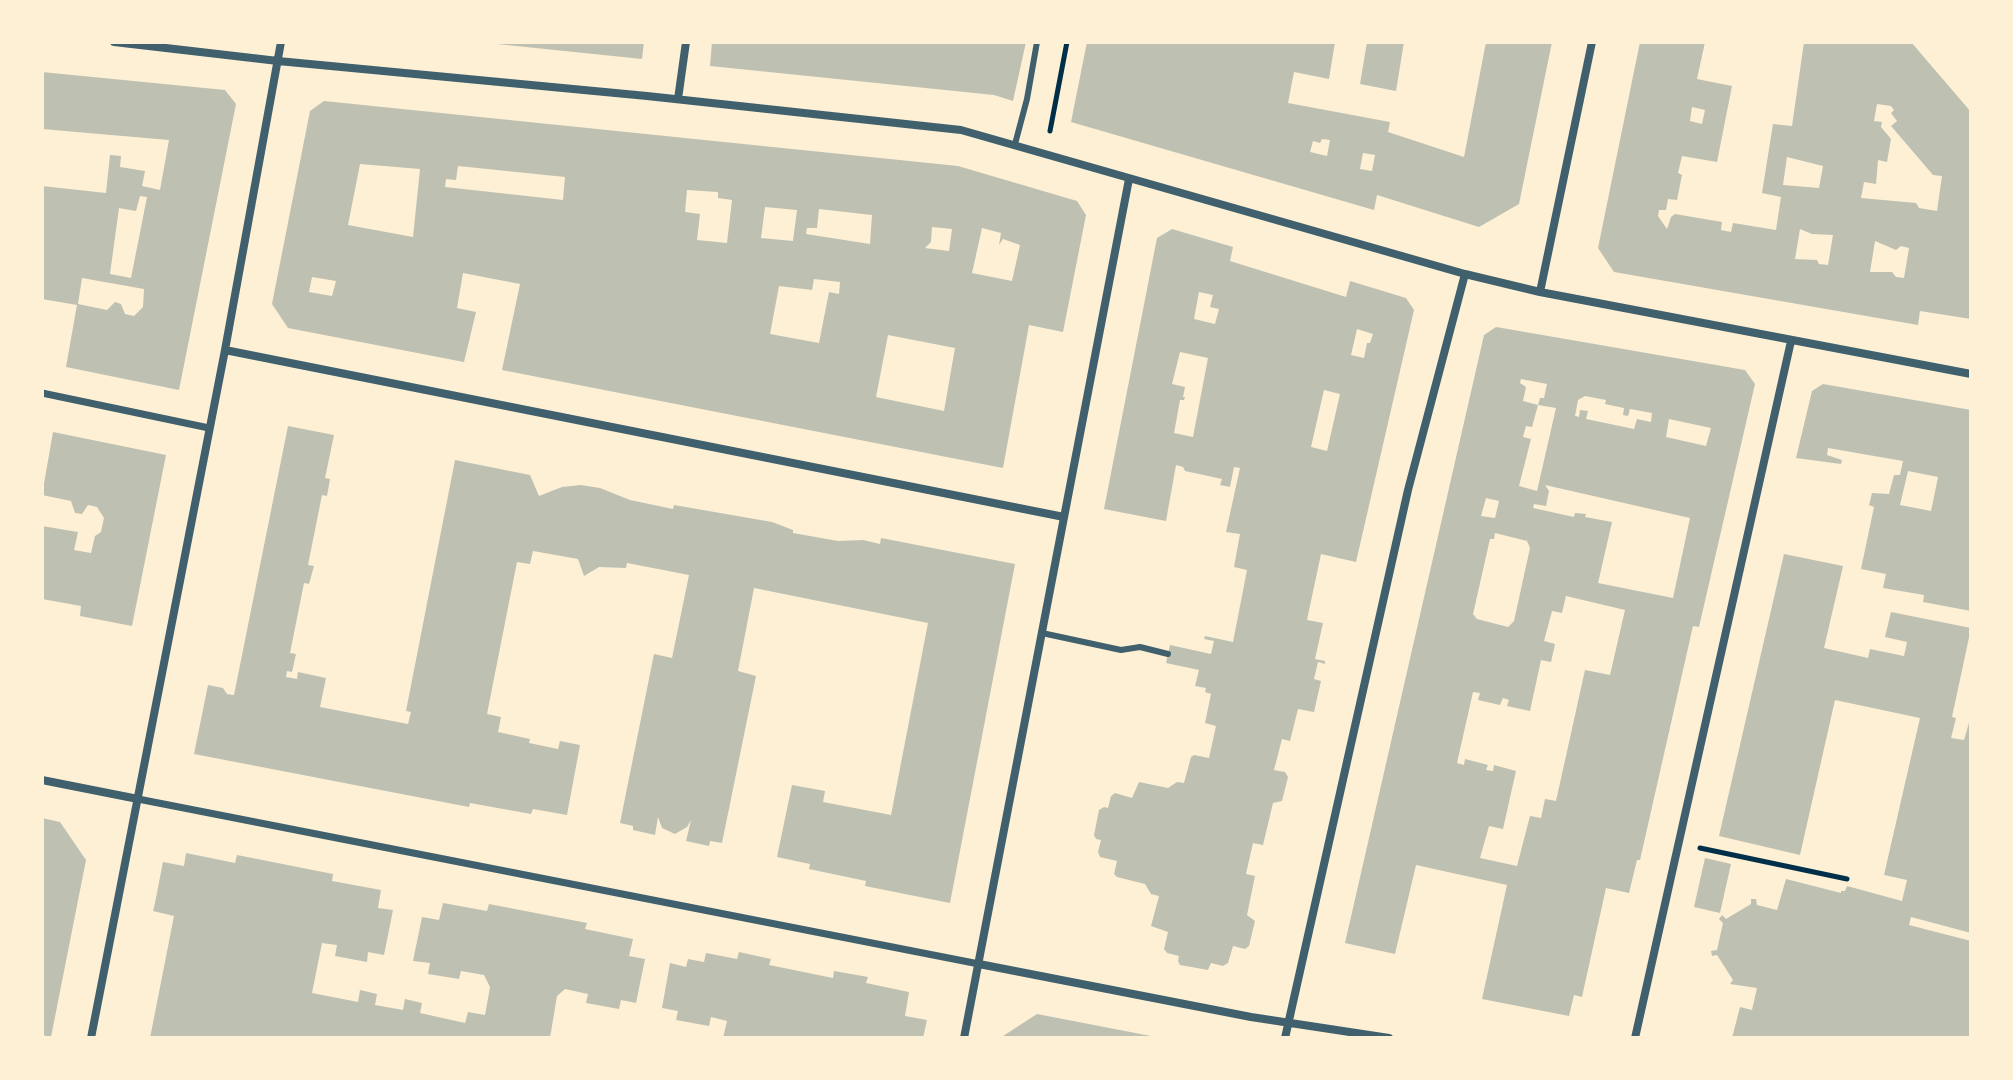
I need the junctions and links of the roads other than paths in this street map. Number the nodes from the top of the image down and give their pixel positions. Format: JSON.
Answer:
{"nodes":[{"id":1,"x":114,"y":42,"type":"edge"},
{"id":2,"x":281,"y":42,"type":"edge"},
{"id":3,"x":686,"y":42,"type":"edge"},
{"id":4,"x":1037,"y":42,"type":"edge"},
{"id":5,"x":1592,"y":42,"type":"edge"},
{"id":6,"x":278,"y":61,"type":"junction"},
{"id":7,"x":678,"y":99,"type":"junction"},
{"id":8,"x":1015,"y":144,"type":"junction"},
{"id":9,"x":1129,"y":179,"type":"junction"},
{"id":10,"x":1465,"y":274,"type":"junction"},
{"id":11,"x":1540,"y":292,"type":"junction"},
{"id":12,"x":1791,"y":341,"type":"junction"},
{"id":13,"x":225,"y":350,"type":"junction"},
{"id":14,"x":1971,"y":374,"type":"edge"},
{"id":15,"x":42,"y":393,"type":"edge"},
{"id":16,"x":209,"y":428,"type":"junction"},
{"id":17,"x":1064,"y":517,"type":"junction"},
{"id":18,"x":1042,"y":633,"type":"junction"},
{"id":19,"x":1168,"y":654,"type":"dead end"},
{"id":20,"x":42,"y":780,"type":"edge"},
{"id":21,"x":138,"y":799,"type":"junction"},
{"id":22,"x":979,"y":964,"type":"junction"},
{"id":23,"x":1289,"y":1022,"type":"junction"},
{"id":24,"x":91,"y":1038,"type":"edge"},
{"id":25,"x":964,"y":1038,"type":"edge"},
{"id":26,"x":1285,"y":1038,"type":"edge"},
{"id":27,"x":1389,"y":1038,"type":"edge"},
{"id":28,"x":1635,"y":1038,"type":"edge"}],
"edges":[{"from":1,"to":6,"type":"street"},
{"from":2,"to":6,"type":"street"},
{"from":3,"to":7,"type":"street"},
{"from":4,"to":8,"type":"lane"},
{"from":5,"to":11,"type":"street"},
{"from":6,"to":7,"type":"street"},
{"from":6,"to":13,"type":"street"},
{"from":7,"to":8,"type":"street"},
{"from":8,"to":9,"type":"street"},
{"from":9,"to":10,"type":"street"},
{"from":9,"to":17,"type":"street"},
{"from":10,"to":11,"type":"street"},
{"from":10,"to":23,"type":"street"},
{"from":11,"to":12,"type":"street"},
{"from":12,"to":14,"type":"street"},
{"from":12,"to":28,"type":"street"},
{"from":13,"to":16,"type":"street"},
{"from":13,"to":17,"type":"street"},
{"from":15,"to":16,"type":"street"},
{"from":16,"to":21,"type":"street"},
{"from":17,"to":18,"type":"street"},
{"from":18,"to":19,"type":"lane"},
{"from":18,"to":22,"type":"street"},
{"from":20,"to":21,"type":"street"},
{"from":21,"to":22,"type":"street"},
{"from":21,"to":24,"type":"street"},
{"from":22,"to":23,"type":"street"},
{"from":22,"to":25,"type":"street"},
{"from":23,"to":26,"type":"street"},
{"from":23,"to":27,"type":"street"}]}
